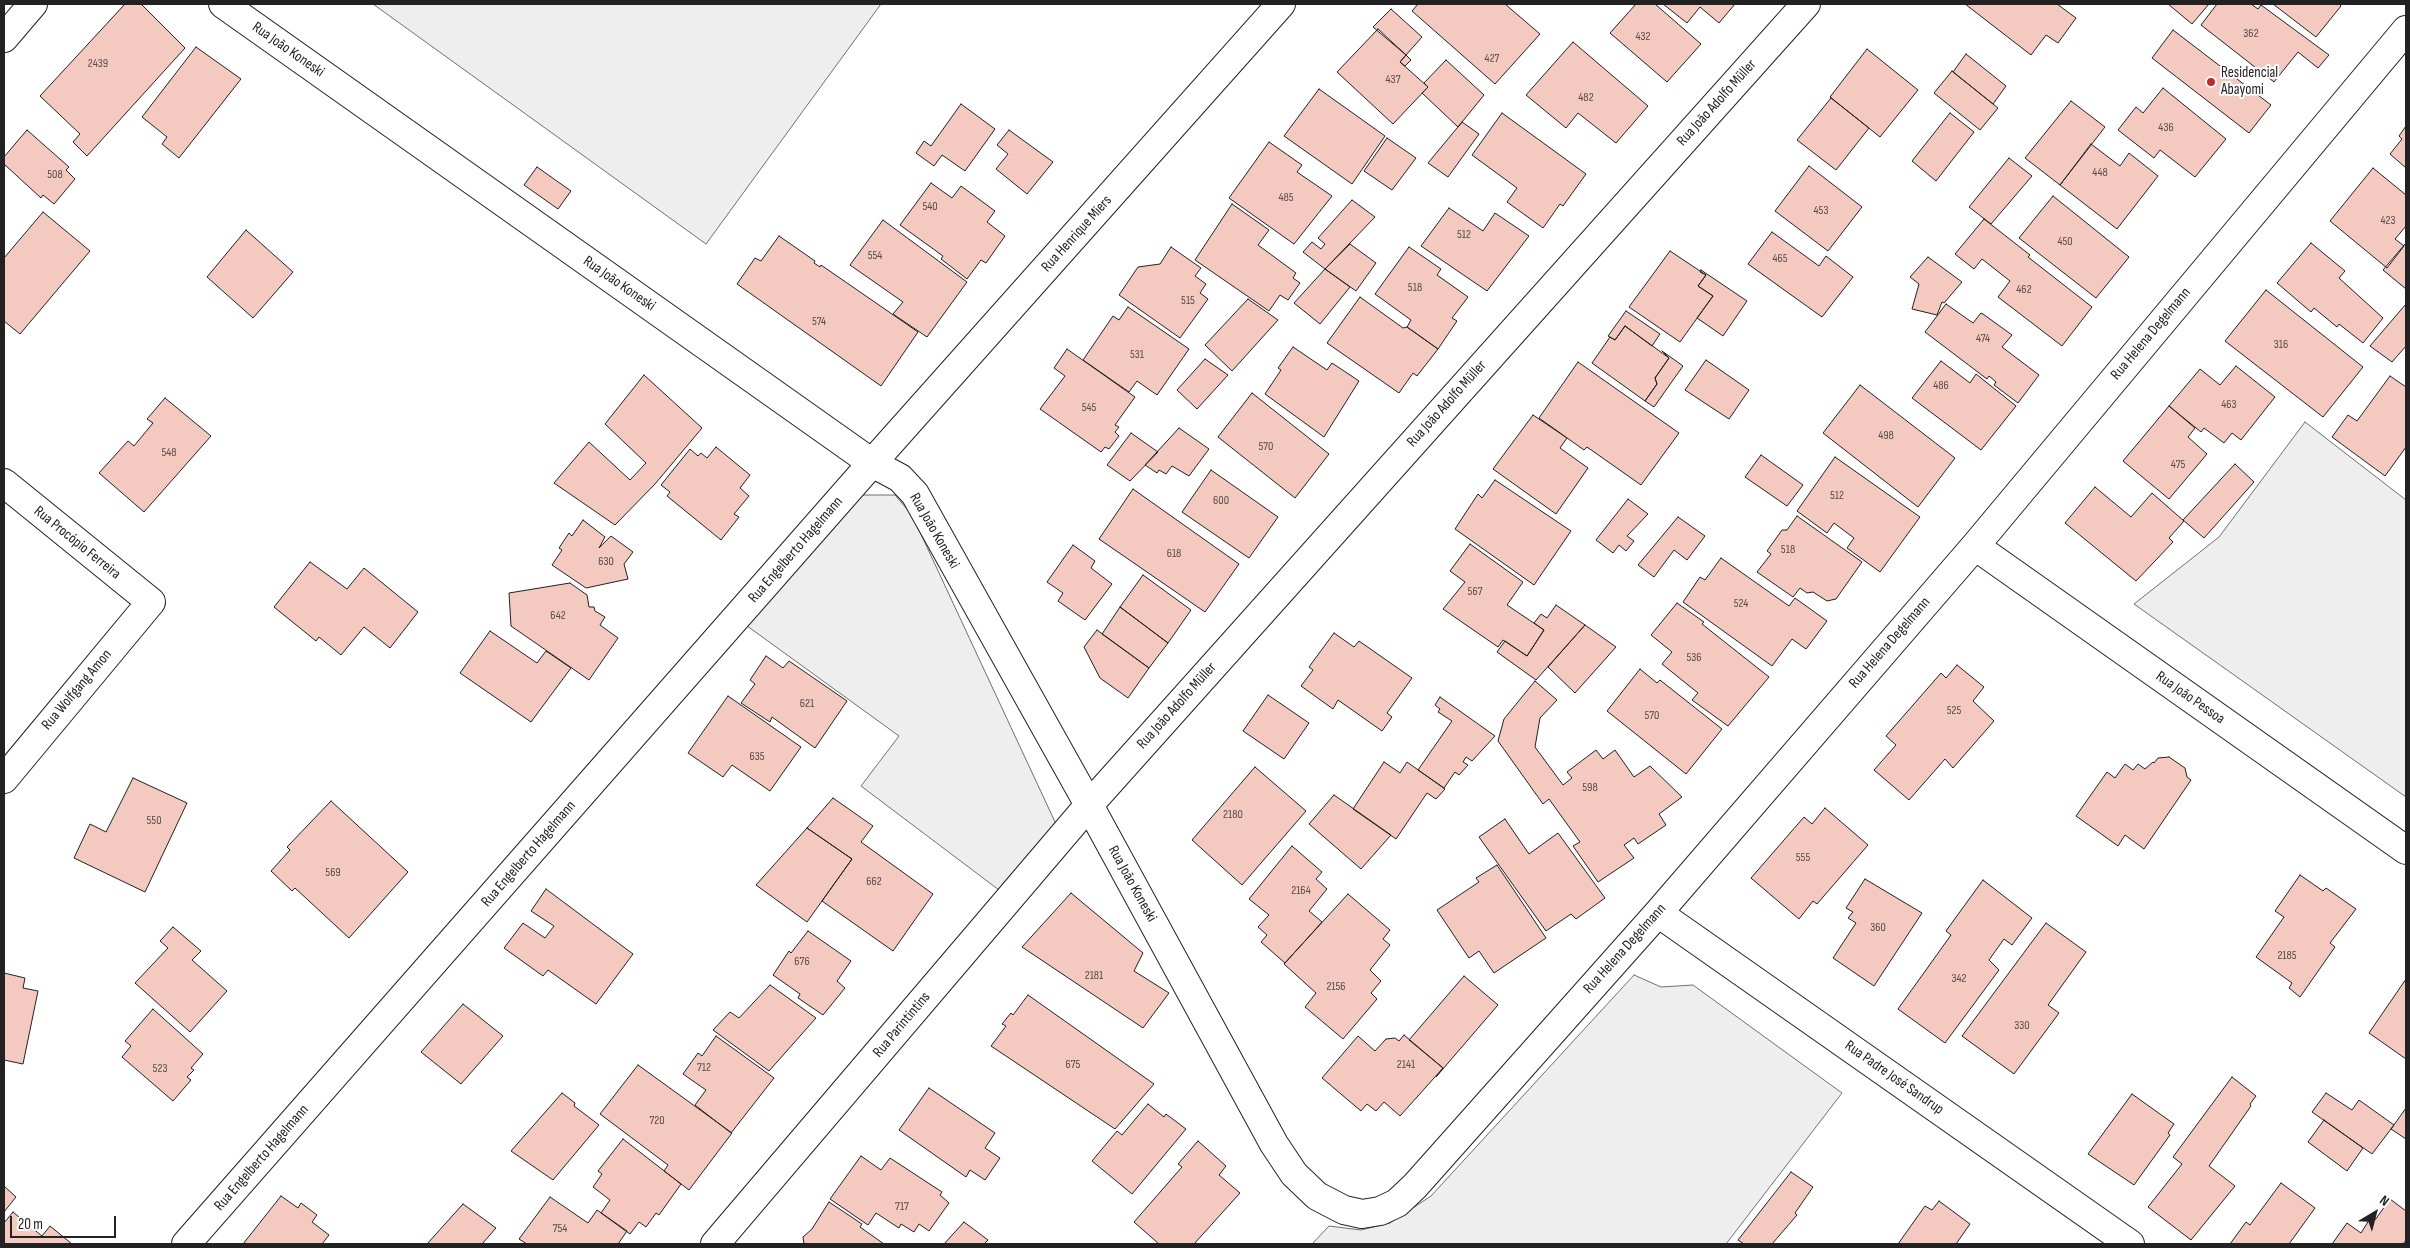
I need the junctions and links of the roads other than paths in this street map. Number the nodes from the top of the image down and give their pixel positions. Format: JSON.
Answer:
{"nodes":[{"id":1,"x":33,"y":4,"type":"edge"},
{"id":2,"x":223,"y":4,"type":"edge"},
{"id":3,"x":1281,"y":4,"type":"edge"},
{"id":4,"x":1806,"y":4,"type":"edge"},
{"id":5,"x":2406,"y":30,"type":"edge"},
{"id":6,"x":4,"y":38,"type":"edge"},
{"id":7,"x":872,"y":463,"type":"junction"},
{"id":8,"x":4,"y":483,"type":"edge"},
{"id":9,"x":1975,"y":546,"type":"junction"},
{"id":10,"x":151,"y":602,"type":"joint"},
{"id":11,"x":4,"y":779,"type":"edge"},
{"id":12,"x":1089,"y":805,"type":"junction"},
{"id":13,"x":2406,"y":850,"type":"edge"},
{"id":14,"x":1658,"y":913,"type":"junction"},
{"id":15,"x":1344,"y":1210,"type":"joint"},
{"id":16,"x":2122,"y":1242,"type":"edge"},
{"id":17,"x":186,"y":1244,"type":"edge"},
{"id":18,"x":715,"y":1244,"type":"edge"}],
"edges":[{"from":1,"to":6,"type":"street"},
{"from":2,"to":7,"type":"street","name":"Rua João Koneski"},
{"from":3,"to":7,"type":"street","name":"Rua Henrique Miers"},
{"from":4,"to":12,"type":"street","name":"Rua João Adolfo Müller"},
{"from":5,"to":9,"type":"street","name":"Rua Helena Degelmann"},
{"from":7,"to":12,"type":"street","name":"Rua João Koneski"},
{"from":7,"to":17,"type":"street","name":"Rua Engelberto Hagelmann"},
{"from":8,"to":10,"type":"street","name":"Rua Procópio Ferreira"},
{"from":9,"to":13,"type":"street","name":"Rua João Pessoa"},
{"from":9,"to":14,"type":"street","name":"Rua Helena Degelmann"},
{"from":10,"to":11,"type":"street","name":"Rua Wolfgang Amon"},
{"from":12,"to":15,"type":"street","name":"Rua João Koneski"},
{"from":12,"to":18,"type":"street","name":"Rua Parintintins"},
{"from":14,"to":15,"type":"street","name":"Rua Helena Degelmann"},
{"from":14,"to":16,"type":"street","name":"Rua Padre José Sandrup"}]}
